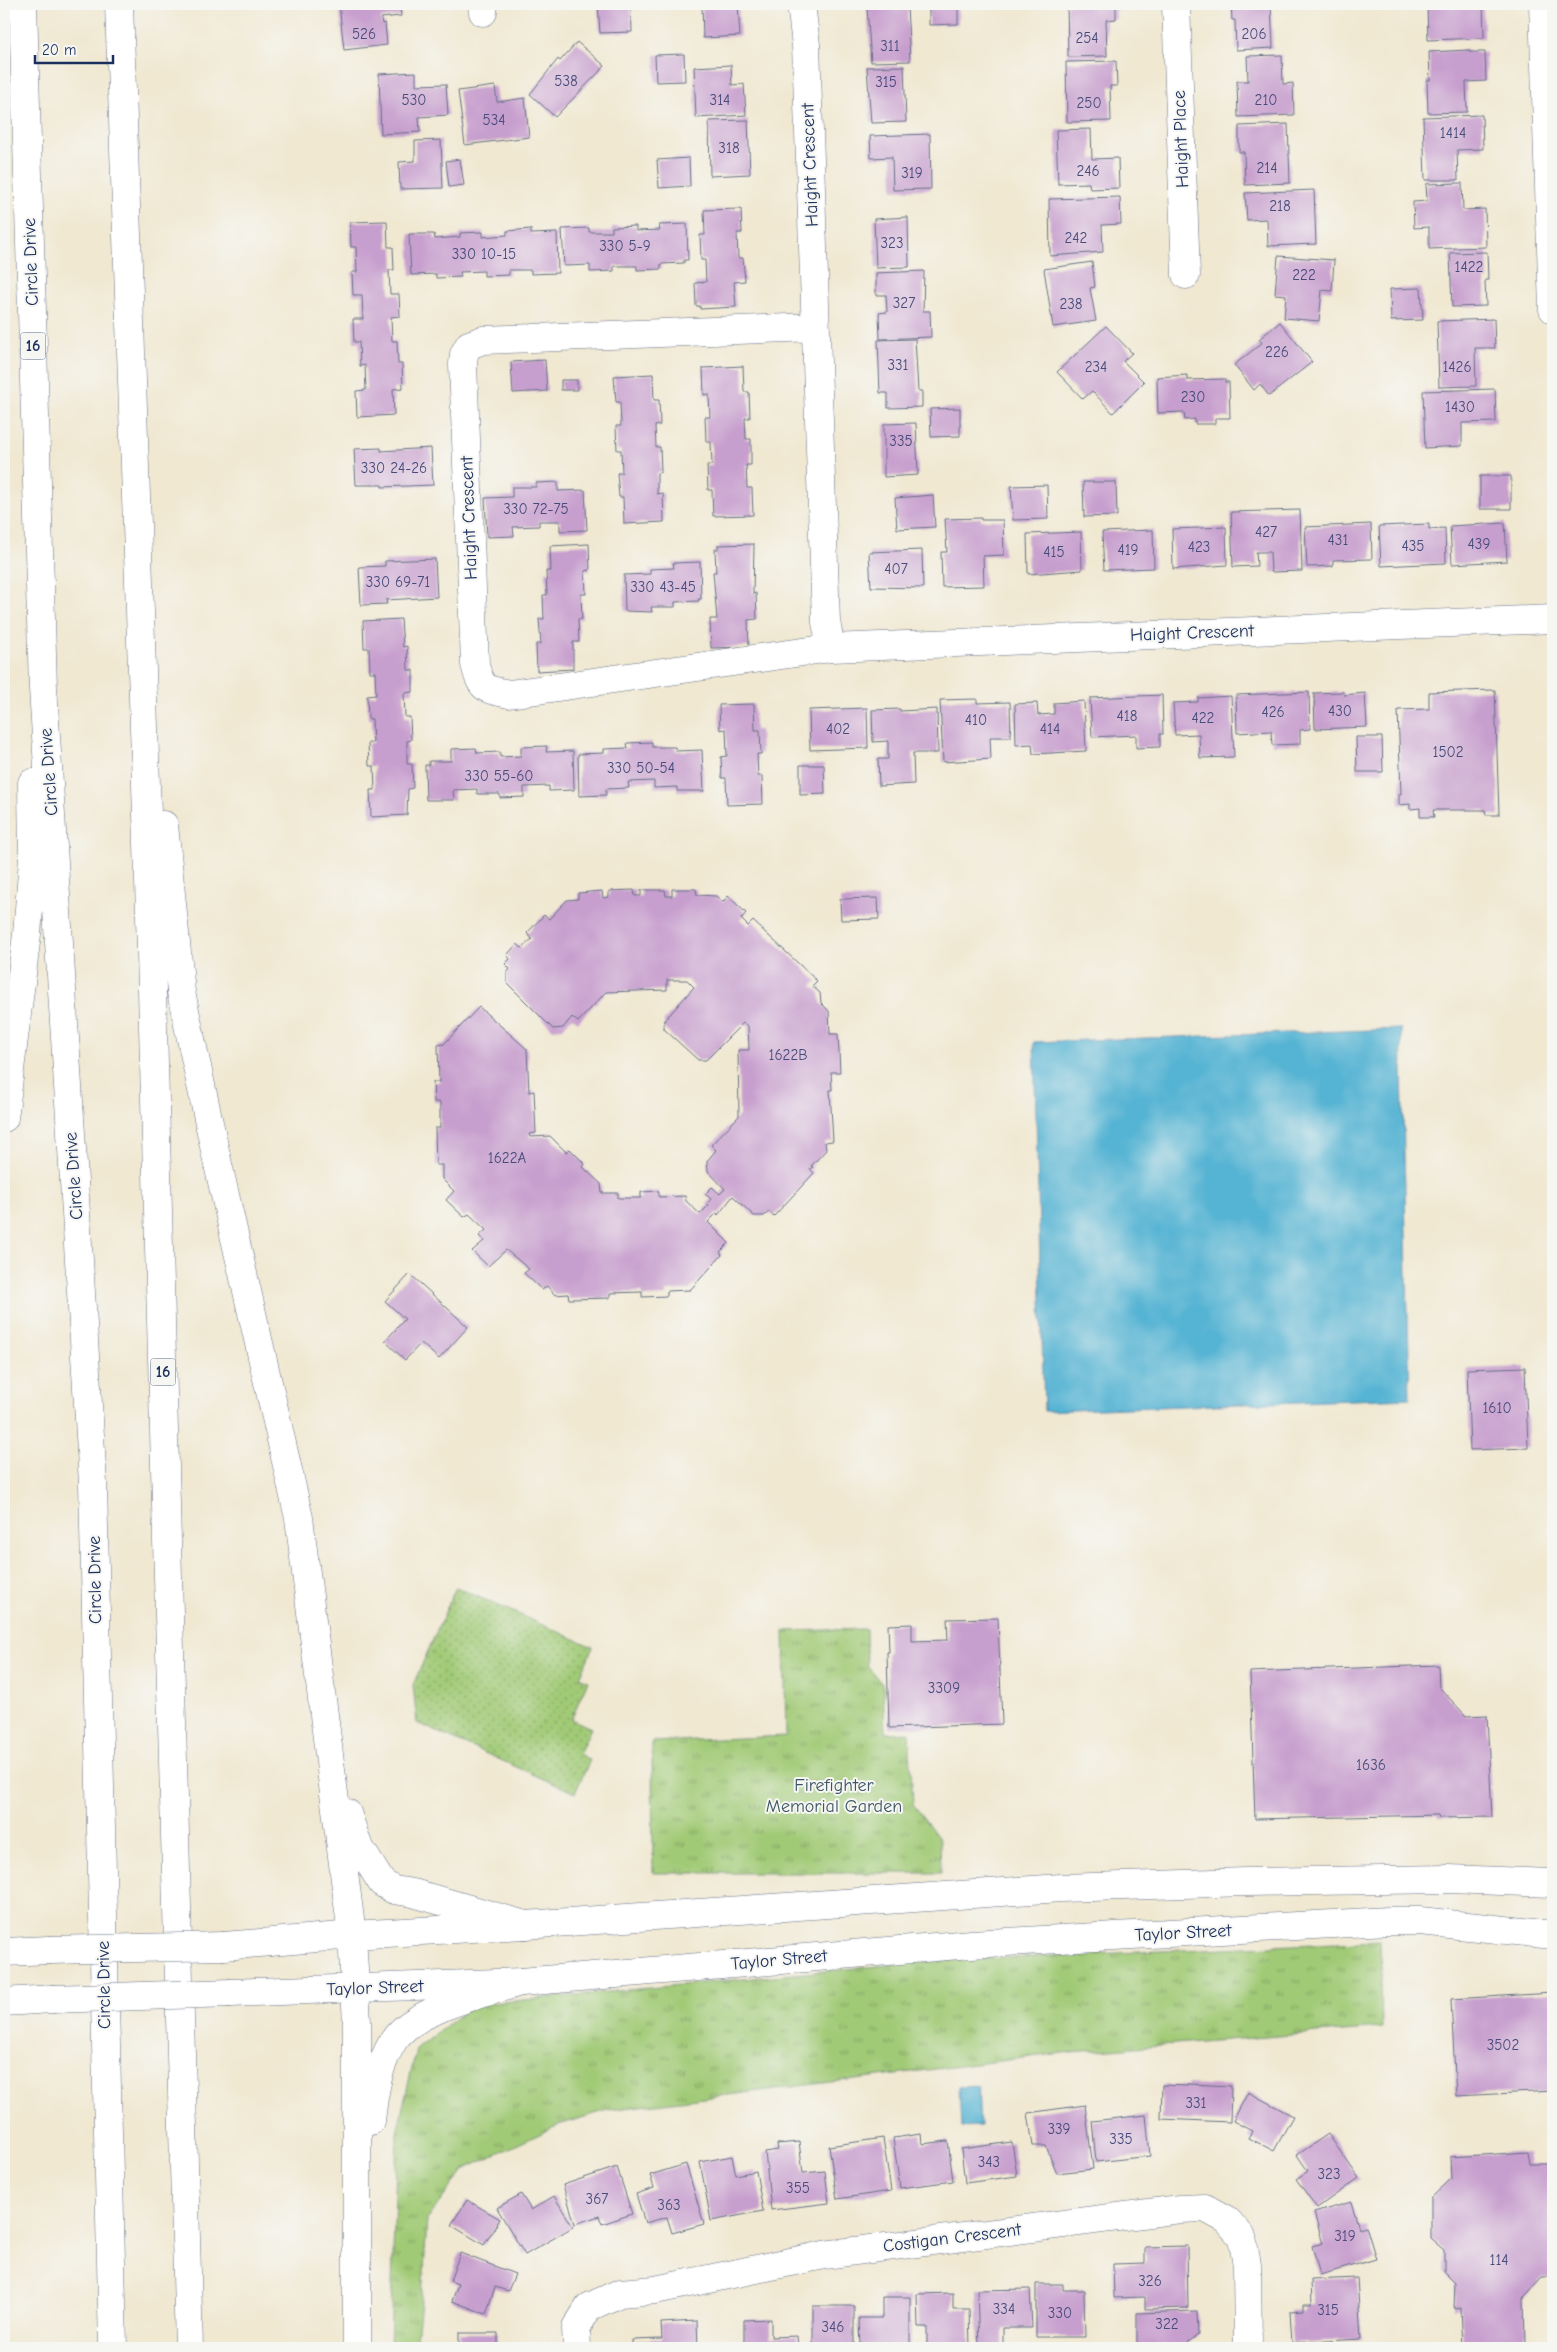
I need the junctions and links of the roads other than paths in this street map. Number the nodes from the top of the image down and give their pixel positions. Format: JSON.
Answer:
{"nodes":[{"id":1,"x":23,"y":4,"type":"edge"},
{"id":2,"x":119,"y":4,"type":"edge"},
{"id":3,"x":802,"y":4,"type":"edge"},
{"id":4,"x":1176,"y":4,"type":"edge"},
{"id":5,"x":1543,"y":4,"type":"edge"},
{"id":6,"x":1552,"y":244,"type":"edge"},
{"id":7,"x":1186,"y":275,"type":"dead end"},
{"id":8,"x":1553,"y":309,"type":"edge"},
{"id":9,"x":815,"y":327,"type":"junction"},
{"id":10,"x":133,"y":396,"type":"junction"},
{"id":11,"x":1553,"y":619,"type":"edge"},
{"id":12,"x":831,"y":648,"type":"junction"},
{"id":13,"x":44,"y":688,"type":"junction"},
{"id":14,"x":4,"y":1118,"type":"edge"},
{"id":15,"x":325,"y":1736,"type":"junction"},
{"id":16,"x":1553,"y":1883,"type":"edge"},
{"id":17,"x":525,"y":1925,"type":"junction"},
{"id":18,"x":352,"y":1935,"type":"junction"},
{"id":19,"x":1553,"y":1935,"type":"edge"},
{"id":20,"x":4,"y":1952,"type":"edge"},
{"id":21,"x":521,"y":1982,"type":"junction"},
{"id":22,"x":354,"y":1989,"type":"junction"},
{"id":23,"x":4,"y":2002,"type":"edge"},
{"id":24,"x":357,"y":2264,"type":"junction"},
{"id":25,"x":113,"y":2348,"type":"edge"},
{"id":26,"x":190,"y":2348,"type":"edge"},
{"id":27,"x":357,"y":2348,"type":"edge"},
{"id":28,"x":577,"y":2348,"type":"edge"},
{"id":29,"x":1248,"y":2348,"type":"edge"}],
"edges":[{"from":1,"to":13,"type":"main road","name":"Circle Drive","number":"16"},
{"from":2,"to":10,"type":"main road","number":"16"},
{"from":3,"to":9,"type":"main road","name":"Haight Crescent"},
{"from":4,"to":7,"type":"main road","name":"Haight Place"},
{"from":5,"to":6,"type":"main road"},
{"from":6,"to":8,"type":"main road"},
{"from":9,"to":12,"type":"main road","name":"Haight Crescent"},
{"from":9,"to":12,"type":"main road","name":"Haight Crescent"},
{"from":10,"to":15,"type":"main road"},
{"from":10,"to":26,"type":"main road","number":"16"},
{"from":11,"to":12,"type":"main road","name":"Haight Crescent"},
{"from":13,"to":14,"type":"main road"},
{"from":13,"to":25,"type":"main road","name":"Circle Drive","number":"16"},
{"from":15,"to":17,"type":"main road"},
{"from":15,"to":18,"type":"main road"},
{"from":16,"to":17,"type":"main road"},
{"from":17,"to":18,"type":"main road"},
{"from":18,"to":20,"type":"main road","bridge":true},
{"from":18,"to":22,"type":"main road"},
{"from":19,"to":21,"type":"main road","name":"Taylor Street"},
{"from":21,"to":22,"type":"main road","name":"Taylor Street"},
{"from":21,"to":24,"type":"main road"},
{"from":22,"to":23,"type":"main road","name":"Taylor Street","bridge":true},
{"from":22,"to":24,"type":"main road"},
{"from":24,"to":27,"type":"main road"},
{"from":28,"to":29,"type":"main road","name":"Costigan Crescent"}]}
